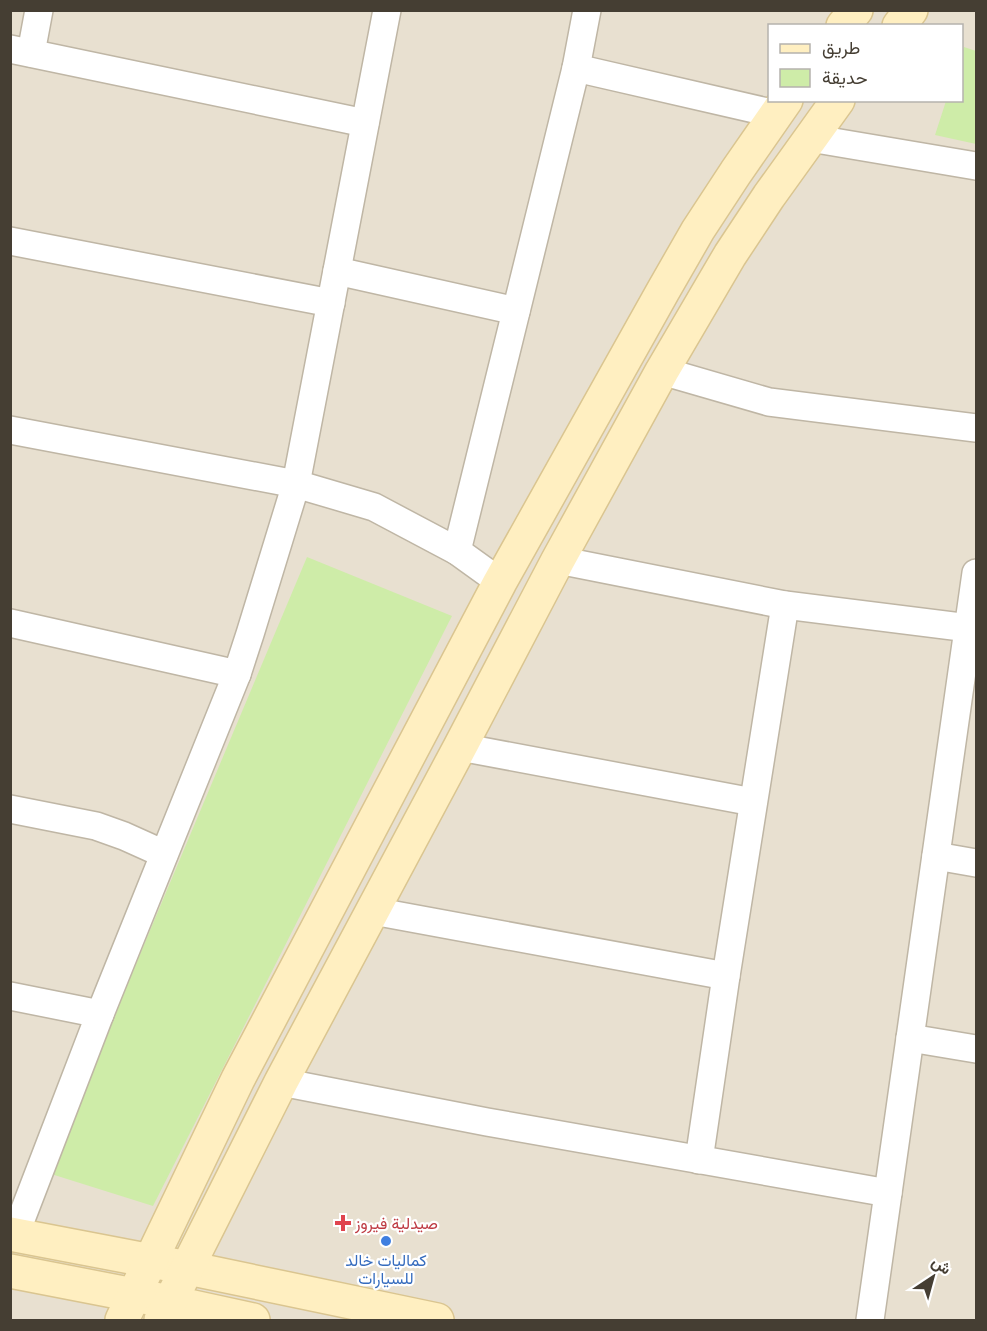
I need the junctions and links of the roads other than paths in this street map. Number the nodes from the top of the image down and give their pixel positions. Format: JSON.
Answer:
{"nodes":[{"id":1,"x":39,"y":10,"type":"edge"},
{"id":2,"x":387,"y":10,"type":"edge"},
{"id":3,"x":587,"y":10,"type":"edge"},
{"id":4,"x":856,"y":10,"type":"edge"},
{"id":5,"x":911,"y":10,"type":"edge"},
{"id":6,"x":845,"y":24,"type":"edge"},
{"id":7,"x":900,"y":24,"type":"edge"},
{"id":8,"x":21,"y":51,"type":"edge"},
{"id":9,"x":576,"y":68,"type":"junction"},
{"id":10,"x":837,"y":102,"type":"edge"},
{"id":11,"x":781,"y":107,"type":"edge"},
{"id":12,"x":365,"y":123,"type":"junction"},
{"id":13,"x":810,"y":138,"type":"junction"},
{"id":14,"x":976,"y":166,"type":"edge"},
{"id":15,"x":10,"y":241,"type":"edge"},
{"id":16,"x":337,"y":271,"type":"junction"},
{"id":17,"x":663,"y":291,"type":"junction"},
{"id":18,"x":331,"y":303,"type":"junction"},
{"id":19,"x":516,"y":311,"type":"junction"},
{"id":20,"x":693,"y":316,"type":"junction"},
{"id":21,"x":662,"y":371,"type":"junction"},
{"id":22,"x":976,"y":428,"type":"edge"},
{"id":23,"x":10,"y":430,"type":"edge"},
{"id":24,"x":296,"y":484,"type":"junction"},
{"id":25,"x":457,"y":551,"type":"junction"},
{"id":26,"x":558,"y":560,"type":"junction"},
{"id":27,"x":976,"y":573,"type":"edge"},
{"id":28,"x":500,"y":582,"type":"junction"},
{"id":29,"x":785,"y":605,"type":"junction"},
{"id":30,"x":10,"y":623,"type":"edge"},
{"id":31,"x":969,"y":628,"type":"junction"},
{"id":32,"x":237,"y":674,"type":"junction"},
{"id":33,"x":969,"y":677,"type":"edge"},
{"id":34,"x":460,"y":747,"type":"junction"},
{"id":35,"x":753,"y":802,"type":"junction"},
{"id":36,"x":10,"y":809,"type":"edge"},
{"id":37,"x":164,"y":854,"type":"junction"},
{"id":38,"x":936,"y":856,"type":"junction"},
{"id":39,"x":976,"y":863,"type":"edge"},
{"id":40,"x":373,"y":911,"type":"junction"},
{"id":41,"x":726,"y":976,"type":"junction"},
{"id":42,"x":10,"y":996,"type":"edge"},
{"id":43,"x":100,"y":1014,"type":"junction"},
{"id":44,"x":910,"y":1038,"type":"junction"},
{"id":45,"x":976,"y":1049,"type":"edge"},
{"id":46,"x":281,"y":1082,"type":"junction"},
{"id":47,"x":699,"y":1160,"type":"junction"},
{"id":48,"x":888,"y":1193,"type":"junction"},
{"id":49,"x":13,"y":1234,"type":"edge"},
{"id":50,"x":150,"y":1261,"type":"junction"},
{"id":51,"x":188,"y":1268,"type":"junction"},
{"id":52,"x":10,"y":1271,"type":"edge"},
{"id":53,"x":128,"y":1308,"type":"edge"},
{"id":54,"x":165,"y":1311,"type":"edge"},
{"id":55,"x":253,"y":1320,"type":"edge"},
{"id":56,"x":436,"y":1320,"type":"edge"},
{"id":57,"x":870,"y":1320,"type":"edge"}],
"edges":[{"from":1,"to":8,"type":"street"},
{"from":2,"to":12,"type":"street"},
{"from":3,"to":9,"type":"street"},
{"from":4,"to":6,"type":"street"},
{"from":5,"to":7,"type":"street"},
{"from":8,"to":12,"type":"street"},
{"from":9,"to":11,"type":"street"},
{"from":9,"to":19,"type":"street"},
{"from":10,"to":13,"type":"street"},
{"from":11,"to":17,"type":"street"},
{"from":12,"to":16,"type":"street"},
{"from":13,"to":14,"type":"street"},
{"from":13,"to":20,"type":"street"},
{"from":15,"to":18,"type":"street"},
{"from":16,"to":18,"type":"street"},
{"from":16,"to":19,"type":"street"},
{"from":17,"to":20,"type":"street"},
{"from":17,"to":28,"type":"street"},
{"from":18,"to":24,"type":"street"},
{"from":19,"to":25,"type":"street"},
{"from":20,"to":21,"type":"street"},
{"from":21,"to":22,"type":"street"},
{"from":21,"to":26,"type":"street"},
{"from":23,"to":24,"type":"street"},
{"from":24,"to":25,"type":"street"},
{"from":24,"to":32,"type":"street"},
{"from":25,"to":28,"type":"street"},
{"from":26,"to":29,"type":"street"},
{"from":26,"to":34,"type":"street"},
{"from":27,"to":31,"type":"street"},
{"from":28,"to":50,"type":"street"},
{"from":29,"to":31,"type":"street"},
{"from":29,"to":35,"type":"street"},
{"from":30,"to":32,"type":"street"},
{"from":31,"to":33,"type":"street"},
{"from":32,"to":37,"type":"street"},
{"from":33,"to":38,"type":"street"},
{"from":34,"to":35,"type":"street"},
{"from":34,"to":40,"type":"street"},
{"from":35,"to":41,"type":"street"},
{"from":36,"to":37,"type":"street"},
{"from":37,"to":43,"type":"street"},
{"from":38,"to":39,"type":"street"},
{"from":38,"to":44,"type":"street"},
{"from":40,"to":41,"type":"street"},
{"from":40,"to":46,"type":"street"},
{"from":41,"to":47,"type":"street"},
{"from":42,"to":43,"type":"street"},
{"from":43,"to":49,"type":"street"},
{"from":44,"to":45,"type":"street"},
{"from":44,"to":48,"type":"street"},
{"from":46,"to":47,"type":"street"},
{"from":46,"to":51,"type":"street"},
{"from":47,"to":48,"type":"street"},
{"from":48,"to":57,"type":"street"},
{"from":49,"to":50,"type":"street"},
{"from":50,"to":51,"type":"street"},
{"from":50,"to":53,"type":"street"},
{"from":51,"to":54,"type":"street"},
{"from":51,"to":56,"type":"street"},
{"from":52,"to":53,"type":"street"},
{"from":53,"to":54,"type":"street"},
{"from":54,"to":55,"type":"street"}]}
